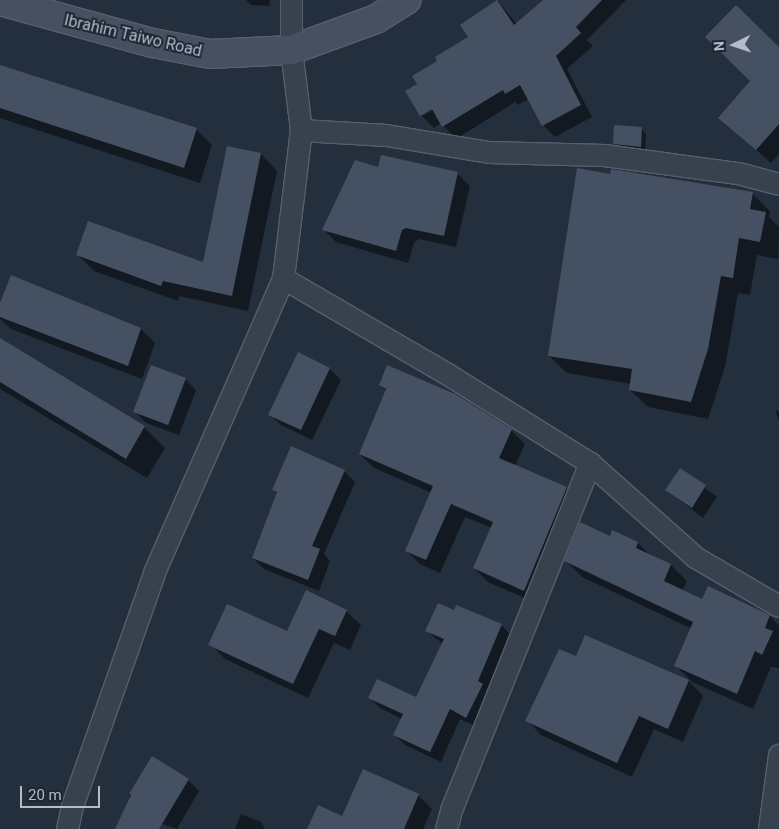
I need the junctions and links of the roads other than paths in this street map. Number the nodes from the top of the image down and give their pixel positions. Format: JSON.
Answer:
{"nodes":[{"id":1,"x":292,"y":0,"type":"edge"},
{"id":2,"x":406,"y":0,"type":"edge"},
{"id":3,"x":0,"y":1,"type":"edge"},
{"id":4,"x":291,"y":50,"type":"junction"},
{"id":5,"x":301,"y":130,"type":"junction"},
{"id":6,"x":779,"y":184,"type":"edge"},
{"id":7,"x":283,"y":278,"type":"junction"},
{"id":8,"x":590,"y":463,"type":"junction"},
{"id":9,"x":779,"y":606,"type":"edge"},
{"id":10,"x":779,"y":755,"type":"edge"},
{"id":11,"x":67,"y":829,"type":"edge"},
{"id":12,"x":446,"y":829,"type":"edge"},
{"id":13,"x":769,"y":829,"type":"edge"}],
"edges":[{"from":1,"to":4,"type":"street"},
{"from":2,"to":4,"type":"main road","name":"Ibrahim Taiwo Road"},
{"from":3,"to":4,"type":"main road","name":"Ibrahim Taiwo Road"},
{"from":4,"to":5,"type":"street"},
{"from":5,"to":6,"type":"street"},
{"from":5,"to":7,"type":"street"},
{"from":7,"to":8,"type":"street"},
{"from":7,"to":11,"type":"street"},
{"from":8,"to":9,"type":"street"},
{"from":8,"to":12,"type":"street"},
{"from":10,"to":13,"type":"street"}]}
